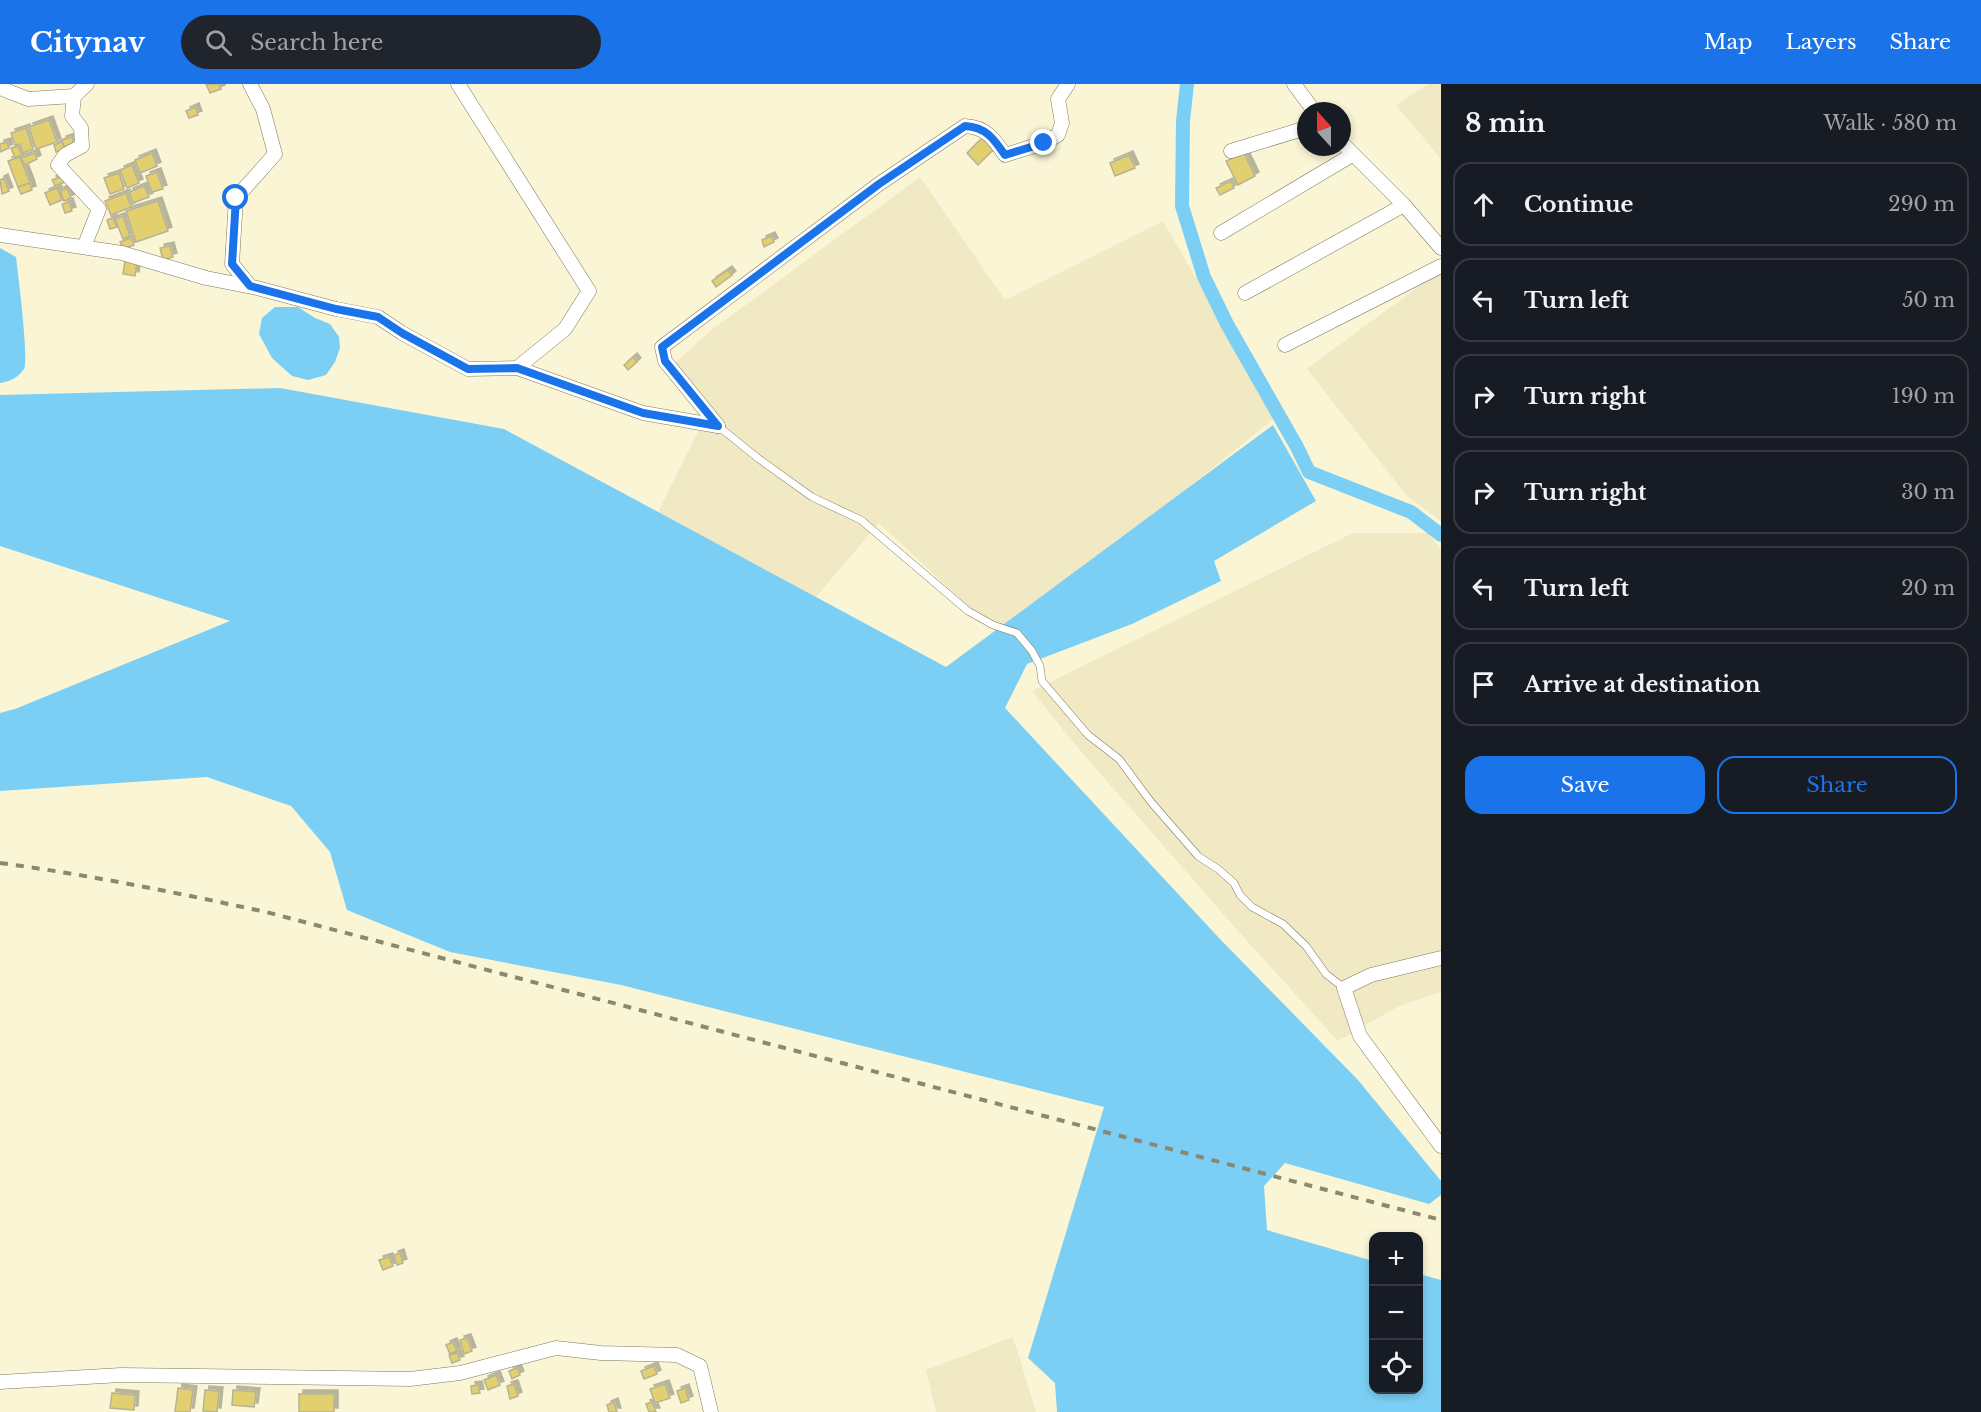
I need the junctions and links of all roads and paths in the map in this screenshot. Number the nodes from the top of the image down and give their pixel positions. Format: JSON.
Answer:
{"nodes":[{"id":1,"x":87,"y":84,"type":"edge"},
{"id":2,"x":250,"y":84,"type":"edge"},
{"id":3,"x":458,"y":84,"type":"edge"},
{"id":4,"x":1068,"y":84,"type":"edge"},
{"id":5,"x":1294,"y":84,"type":"edge"},
{"id":6,"x":1303,"y":84,"type":"edge"},
{"id":7,"x":0,"y":88,"type":"edge"},
{"id":8,"x":74,"y":96,"type":"junction"},
{"id":9,"x":1307,"y":102,"type":"edge"},
{"id":10,"x":1310,"y":102,"type":"edge"},
{"id":11,"x":1297,"y":131,"type":"edge"},
{"id":12,"x":1231,"y":151,"type":"dead end"},
{"id":13,"x":1352,"y":155,"type":"joint"},
{"id":14,"x":1404,"y":205,"type":"junction"},
{"id":15,"x":1221,"y":233,"type":"dead end"},
{"id":16,"x":0,"y":235,"type":"edge"},
{"id":17,"x":84,"y":247,"type":"junction"},
{"id":18,"x":1441,"y":248,"type":"edge"},
{"id":19,"x":1441,"y":266,"type":"edge"},
{"id":20,"x":250,"y":286,"type":"junction"},
{"id":21,"x":1245,"y":293,"type":"dead end"},
{"id":22,"x":1286,"y":345,"type":"dead end"},
{"id":23,"x":517,"y":368,"type":"junction"},
{"id":24,"x":718,"y":426,"type":"junction"},
{"id":25,"x":1441,"y":958,"type":"edge"},
{"id":26,"x":1344,"y":988,"type":"junction"},
{"id":27,"x":1441,"y":1146,"type":"edge"},
{"id":28,"x":0,"y":1382,"type":"edge"},
{"id":29,"x":711,"y":1412,"type":"edge"}],
"edges":[{"from":1,"to":8,"type":"street"},
{"from":2,"to":20,"type":"street"},
{"from":3,"to":23,"type":"street"},
{"from":4,"to":24,"type":"street"},
{"from":5,"to":9,"type":"street"},
{"from":6,"to":10,"type":"street"},
{"from":7,"to":8,"type":"street"},
{"from":8,"to":17,"type":"street"},
{"from":11,"to":12,"type":"street"},
{"from":13,"to":14,"type":"street"},
{"from":13,"to":15,"type":"street"},
{"from":14,"to":18,"type":"street"},
{"from":14,"to":21,"type":"street"},
{"from":16,"to":17,"type":"street"},
{"from":17,"to":20,"type":"street"},
{"from":19,"to":22,"type":"street"},
{"from":20,"to":23,"type":"street"},
{"from":23,"to":24,"type":"street"},
{"from":24,"to":26,"type":"lane"},
{"from":25,"to":26,"type":"street"},
{"from":26,"to":27,"type":"street"},
{"from":28,"to":29,"type":"street"}]}
